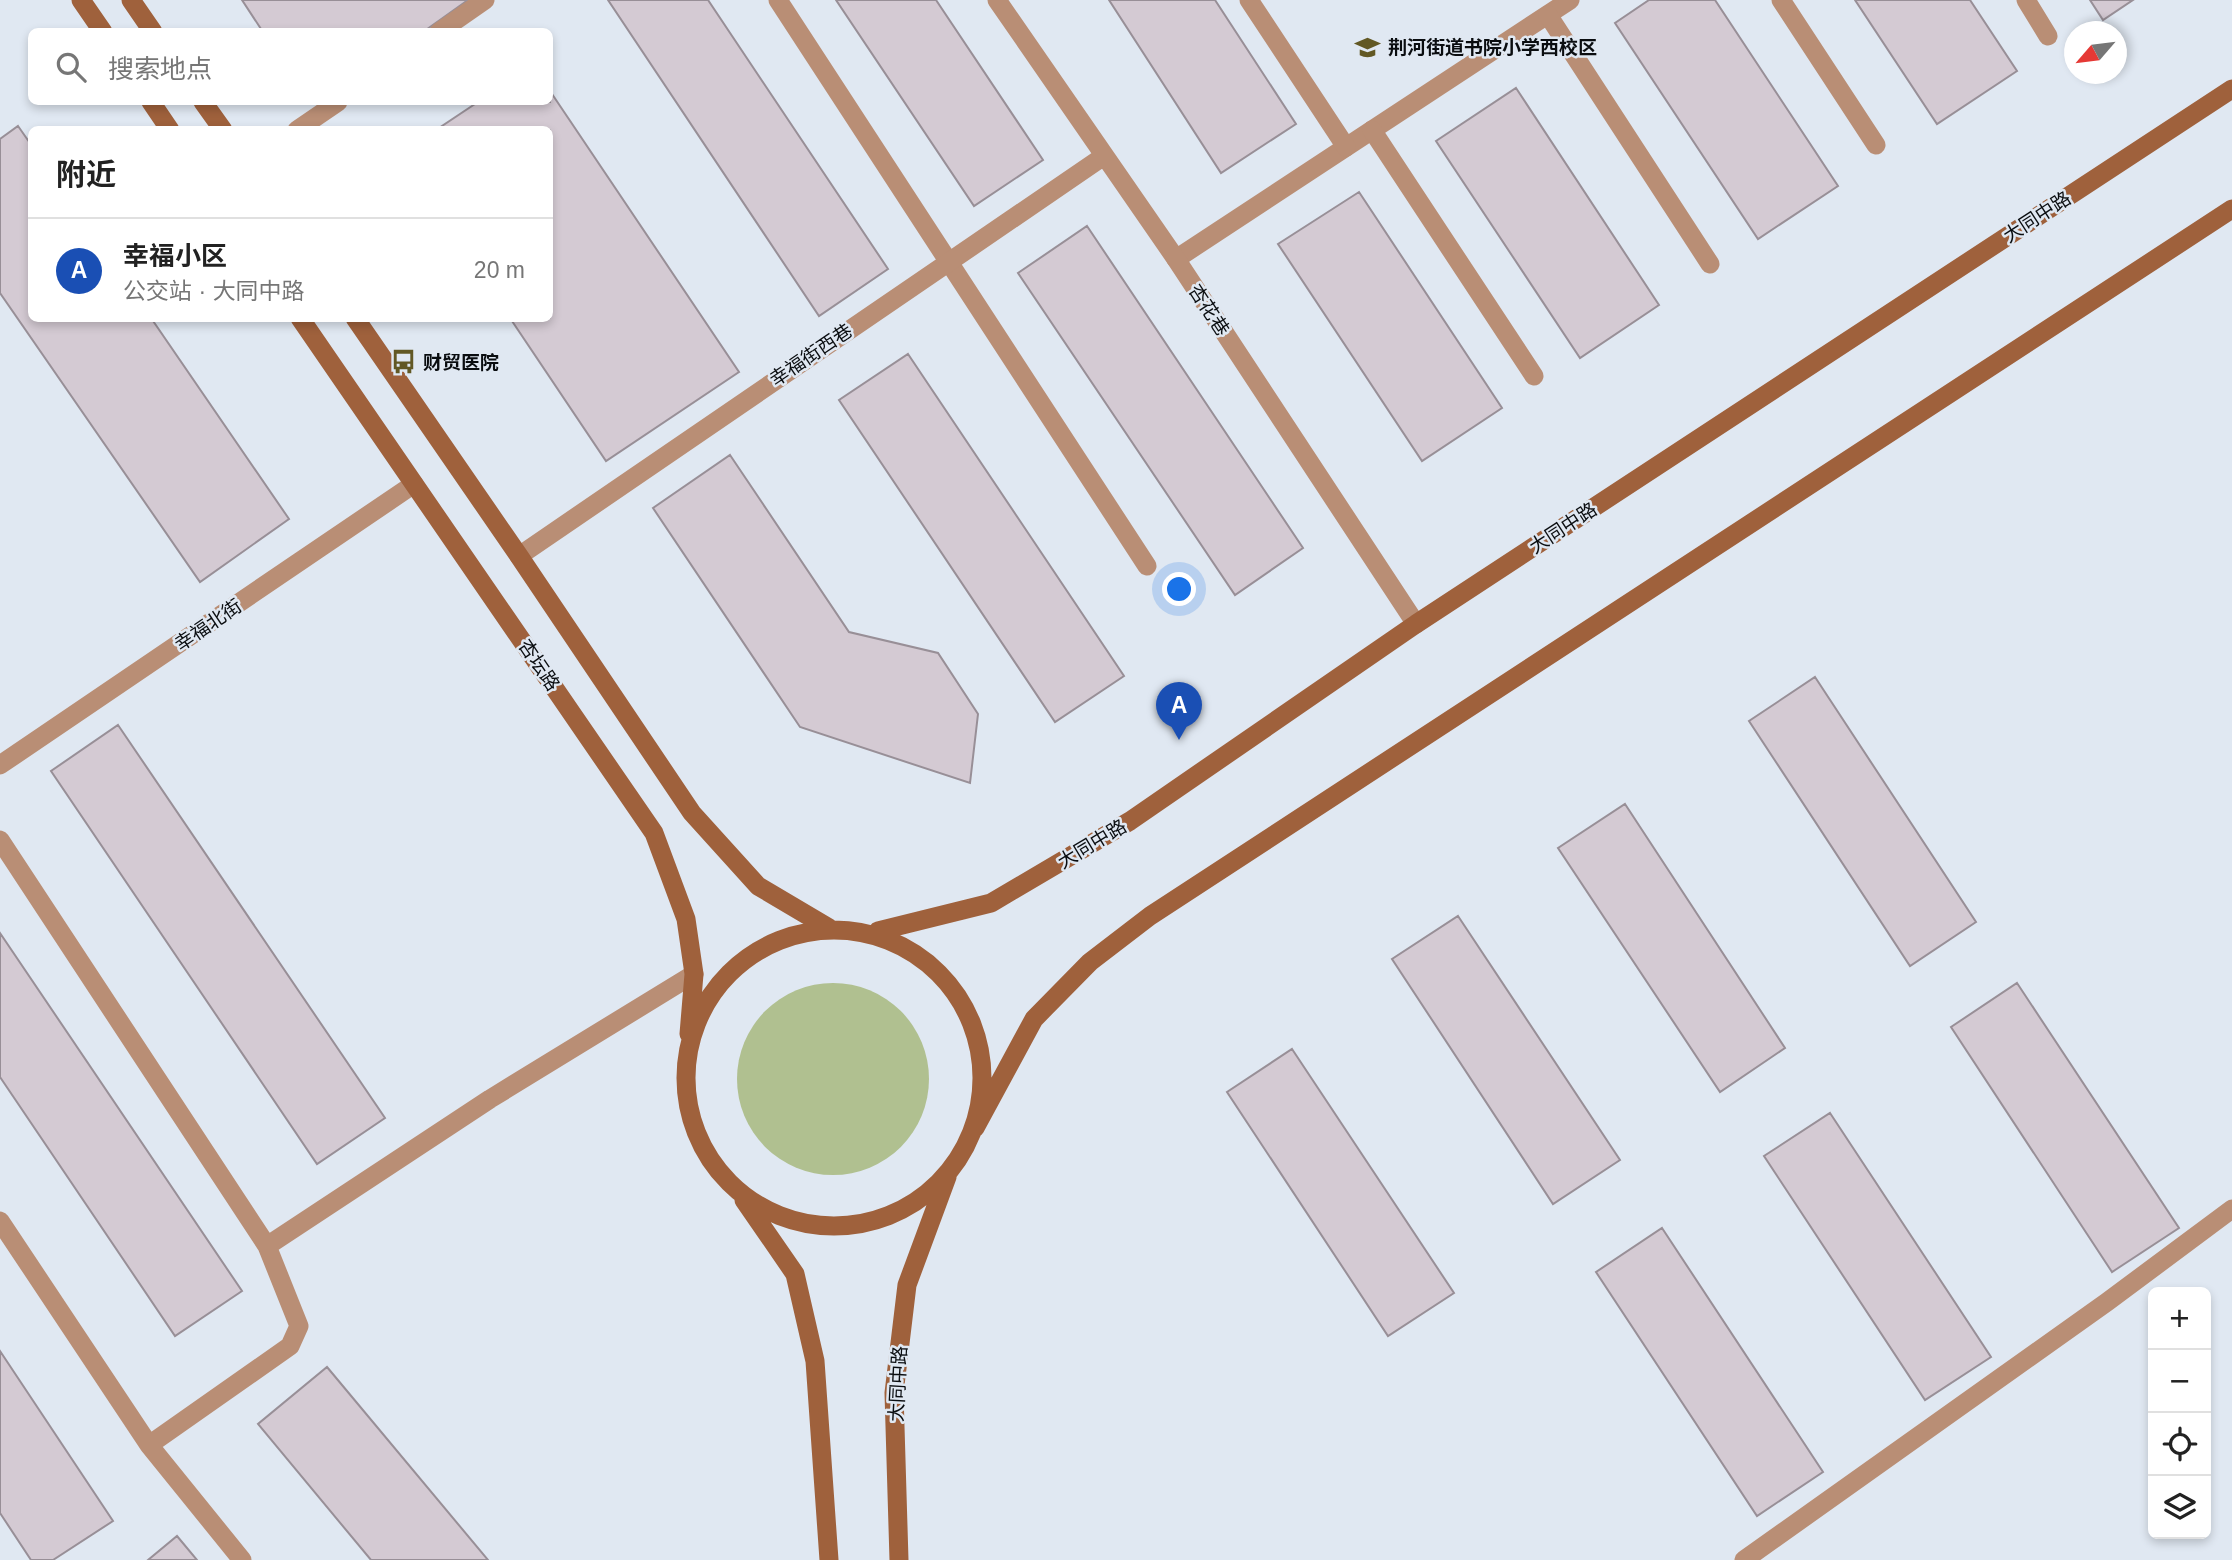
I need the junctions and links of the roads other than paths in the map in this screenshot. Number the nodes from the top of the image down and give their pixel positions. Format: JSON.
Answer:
{"nodes":[{"id":1,"x":81,"y":0,"type":"edge"},
{"id":2,"x":131,"y":0,"type":"edge"},
{"id":3,"x":485,"y":0,"type":"edge"},
{"id":4,"x":778,"y":0,"type":"edge"},
{"id":5,"x":997,"y":0,"type":"edge"},
{"id":6,"x":1249,"y":0,"type":"edge"},
{"id":7,"x":1570,"y":0,"type":"edge"},
{"id":8,"x":1781,"y":0,"type":"edge"},
{"id":9,"x":2026,"y":0,"type":"edge"},
{"id":10,"x":1548,"y":15,"type":"junction"},
{"id":11,"x":100,"y":28,"type":"edge"},
{"id":12,"x":150,"y":28,"type":"edge"},
{"id":13,"x":445,"y":28,"type":"edge"},
{"id":14,"x":2048,"y":36,"type":"dead end"},
{"id":15,"x":2232,"y":89,"type":"edge"},
{"id":16,"x":153,"y":105,"type":"edge"},
{"id":17,"x":205,"y":105,"type":"edge"},
{"id":18,"x":334,"y":105,"type":"edge"},
{"id":19,"x":167,"y":126,"type":"edge"},
{"id":20,"x":220,"y":126,"type":"edge"},
{"id":21,"x":303,"y":126,"type":"edge"},
{"id":22,"x":1372,"y":130,"type":"junction"},
{"id":23,"x":1876,"y":145,"type":"dead end"},
{"id":24,"x":1346,"y":147,"type":"junction"},
{"id":25,"x":1104,"y":156,"type":"junction"},
{"id":26,"x":2232,"y":209,"type":"edge"},
{"id":27,"x":1176,"y":259,"type":"junction"},
{"id":28,"x":947,"y":261,"type":"junction"},
{"id":29,"x":1710,"y":264,"type":"dead end"},
{"id":30,"x":303,"y":322,"type":"edge"},
{"id":31,"x":358,"y":322,"type":"edge"},
{"id":32,"x":1534,"y":376,"type":"dead end"},
{"id":33,"x":414,"y":484,"type":"junction"},
{"id":34,"x":519,"y":556,"type":"junction"},
{"id":35,"x":1147,"y":566,"type":"dead end"},
{"id":36,"x":1416,"y":624,"type":"junction"},
{"id":37,"x":0,"y":765,"type":"edge"},
{"id":38,"x":0,"y":840,"type":"edge"},
{"id":39,"x":829,"y":928,"type":"junction"},
{"id":40,"x":878,"y":931,"type":"junction"},
{"id":41,"x":694,"y":974,"type":"junction"},
{"id":42,"x":688,"y":1044,"type":"junction"},
{"id":43,"x":975,"y":1128,"type":"junction"},
{"id":44,"x":949,"y":1174,"type":"junction"},
{"id":45,"x":737,"y":1191,"type":"junction"},
{"id":46,"x":2232,"y":1209,"type":"edge"},
{"id":47,"x":0,"y":1221,"type":"edge"},
{"id":48,"x":267,"y":1246,"type":"junction"},
{"id":49,"x":149,"y":1445,"type":"junction"},
{"id":50,"x":242,"y":1560,"type":"edge"},
{"id":51,"x":829,"y":1560,"type":"edge"},
{"id":52,"x":899,"y":1560,"type":"edge"},
{"id":53,"x":1744,"y":1560,"type":"edge"}],
"edges":[{"from":1,"to":11,"type":"main road"},
{"from":2,"to":12,"type":"main road"},
{"from":3,"to":13,"type":"street"},
{"from":4,"to":28,"type":"street"},
{"from":5,"to":25,"type":"street","name":"杏花巷"},
{"from":6,"to":24,"type":"street"},
{"from":7,"to":10,"type":"street"},
{"from":8,"to":23,"type":"street"},
{"from":9,"to":14,"type":"street"},
{"from":10,"to":22,"type":"street"},
{"from":10,"to":29,"type":"street"},
{"from":15,"to":36,"type":"main road","name":"大同中路"},
{"from":16,"to":19,"type":"main road"},
{"from":17,"to":20,"type":"main road"},
{"from":18,"to":21,"type":"street"},
{"from":22,"to":24,"type":"street"},
{"from":22,"to":32,"type":"street"},
{"from":24,"to":27,"type":"street"},
{"from":25,"to":27,"type":"street","name":"杏花巷"},
{"from":25,"to":28,"type":"street","name":"幸福街西巷"},
{"from":26,"to":43,"type":"main road"},
{"from":27,"to":36,"type":"street","name":"杏花巷"},
{"from":28,"to":34,"type":"street","name":"幸福街西巷"},
{"from":28,"to":35,"type":"street"},
{"from":30,"to":33,"type":"main road","name":"杏坛路"},
{"from":31,"to":34,"type":"main road"},
{"from":33,"to":37,"type":"street","name":"幸福北街"},
{"from":33,"to":41,"type":"main road","name":"杏坛路"},
{"from":34,"to":39,"type":"main road"},
{"from":36,"to":40,"type":"main road","name":"大同中路"},
{"from":38,"to":48,"type":"street"},
{"from":39,"to":40,"type":"main road"},
{"from":39,"to":42,"type":"main road"},
{"from":40,"to":43,"type":"main road"},
{"from":41,"to":42,"type":"main road","name":"杏坛路"},
{"from":41,"to":48,"type":"street"},
{"from":42,"to":45,"type":"main road","name":"杏坛路"},
{"from":43,"to":44,"type":"main road"},
{"from":44,"to":45,"type":"main road"},
{"from":44,"to":52,"type":"main road","name":"大同中路"},
{"from":45,"to":51,"type":"main road"},
{"from":46,"to":53,"type":"street"},
{"from":47,"to":49,"type":"street"},
{"from":48,"to":49,"type":"street"},
{"from":49,"to":50,"type":"street"}]}
